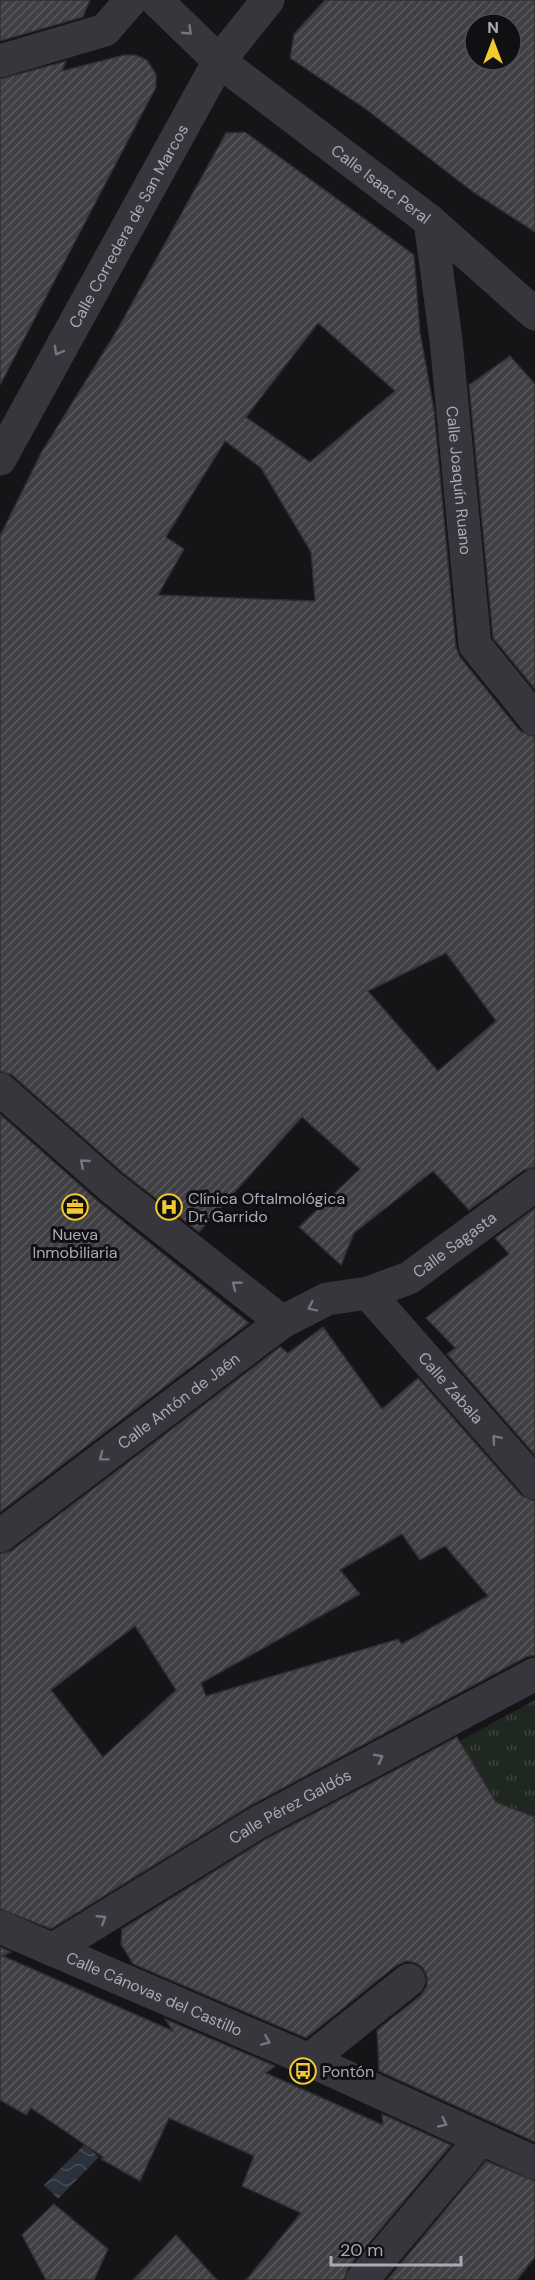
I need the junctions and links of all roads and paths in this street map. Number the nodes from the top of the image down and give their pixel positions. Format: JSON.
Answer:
{"nodes":[{"id":1,"x":131,"y":0,"type":"edge"},
{"id":2,"x":156,"y":0,"type":"edge"},
{"id":3,"x":268,"y":0,"type":"edge"},
{"id":4,"x":0,"y":61,"type":"edge"},
{"id":5,"x":219,"y":61,"type":"junction"},
{"id":6,"x":430,"y":221,"type":"junction"},
{"id":7,"x":535,"y":314,"type":"edge"},
{"id":8,"x":0,"y":459,"type":"edge"},
{"id":9,"x":535,"y":719,"type":"edge"},
{"id":10,"x":0,"y":1089,"type":"edge"},
{"id":11,"x":535,"y":1185,"type":"edge"},
{"id":12,"x":368,"y":1293,"type":"junction"},
{"id":13,"x":282,"y":1322,"type":"junction"},
{"id":14,"x":535,"y":1484,"type":"edge"},
{"id":15,"x":0,"y":1536,"type":"edge"},
{"id":16,"x":535,"y":1674,"type":"edge"},
{"id":17,"x":0,"y":1927,"type":"edge"},
{"id":18,"x":52,"y":1950,"type":"junction"},
{"id":19,"x":409,"y":1980,"type":"dead end"},
{"id":20,"x":309,"y":2060,"type":"junction"},
{"id":21,"x":480,"y":2140,"type":"junction"},
{"id":22,"x":535,"y":2163,"type":"edge"},
{"id":23,"x":362,"y":2280,"type":"edge"}],
"edges":[{"from":1,"to":4,"type":"street"},
{"from":2,"to":5,"type":"street","name":"Calle Isaac Peral","one_way":true},
{"from":3,"to":5,"type":"street","name":"Calle Corredera de San Marcos"},
{"from":5,"to":6,"type":"street","name":"Calle Isaac Peral"},
{"from":5,"to":8,"type":"street","name":"Calle Corredera de San Marcos","one_way":true},
{"from":6,"to":7,"type":"street","name":"Calle Isaac Peral"},
{"from":6,"to":9,"type":"street","name":"Calle Joaquín Ruano"},
{"from":13,"to":10,"type":"street","one_way":true},
{"from":11,"to":12,"type":"street","name":"Calle Sagasta"},
{"from":12,"to":13,"type":"street","name":"Calle Antón de Jaén","one_way":true},
{"from":14,"to":12,"type":"street","name":"Calle Zabala","one_way":true},
{"from":13,"to":15,"type":"street","name":"Calle Antón de Jaén","one_way":true},
{"from":18,"to":16,"type":"street","name":"Calle Pérez Galdós","one_way":true},
{"from":17,"to":18,"type":"street","name":"Calle Cánovas del Castillo"},
{"from":18,"to":20,"type":"street","name":"Calle Cánovas del Castillo","one_way":true},
{"from":19,"to":20,"type":"street"},
{"from":20,"to":21,"type":"street","name":"Calle Cánovas del Castillo","one_way":true},
{"from":21,"to":22,"type":"street","name":"Calle Cánovas del Castillo"},
{"from":21,"to":23,"type":"street"}]}
